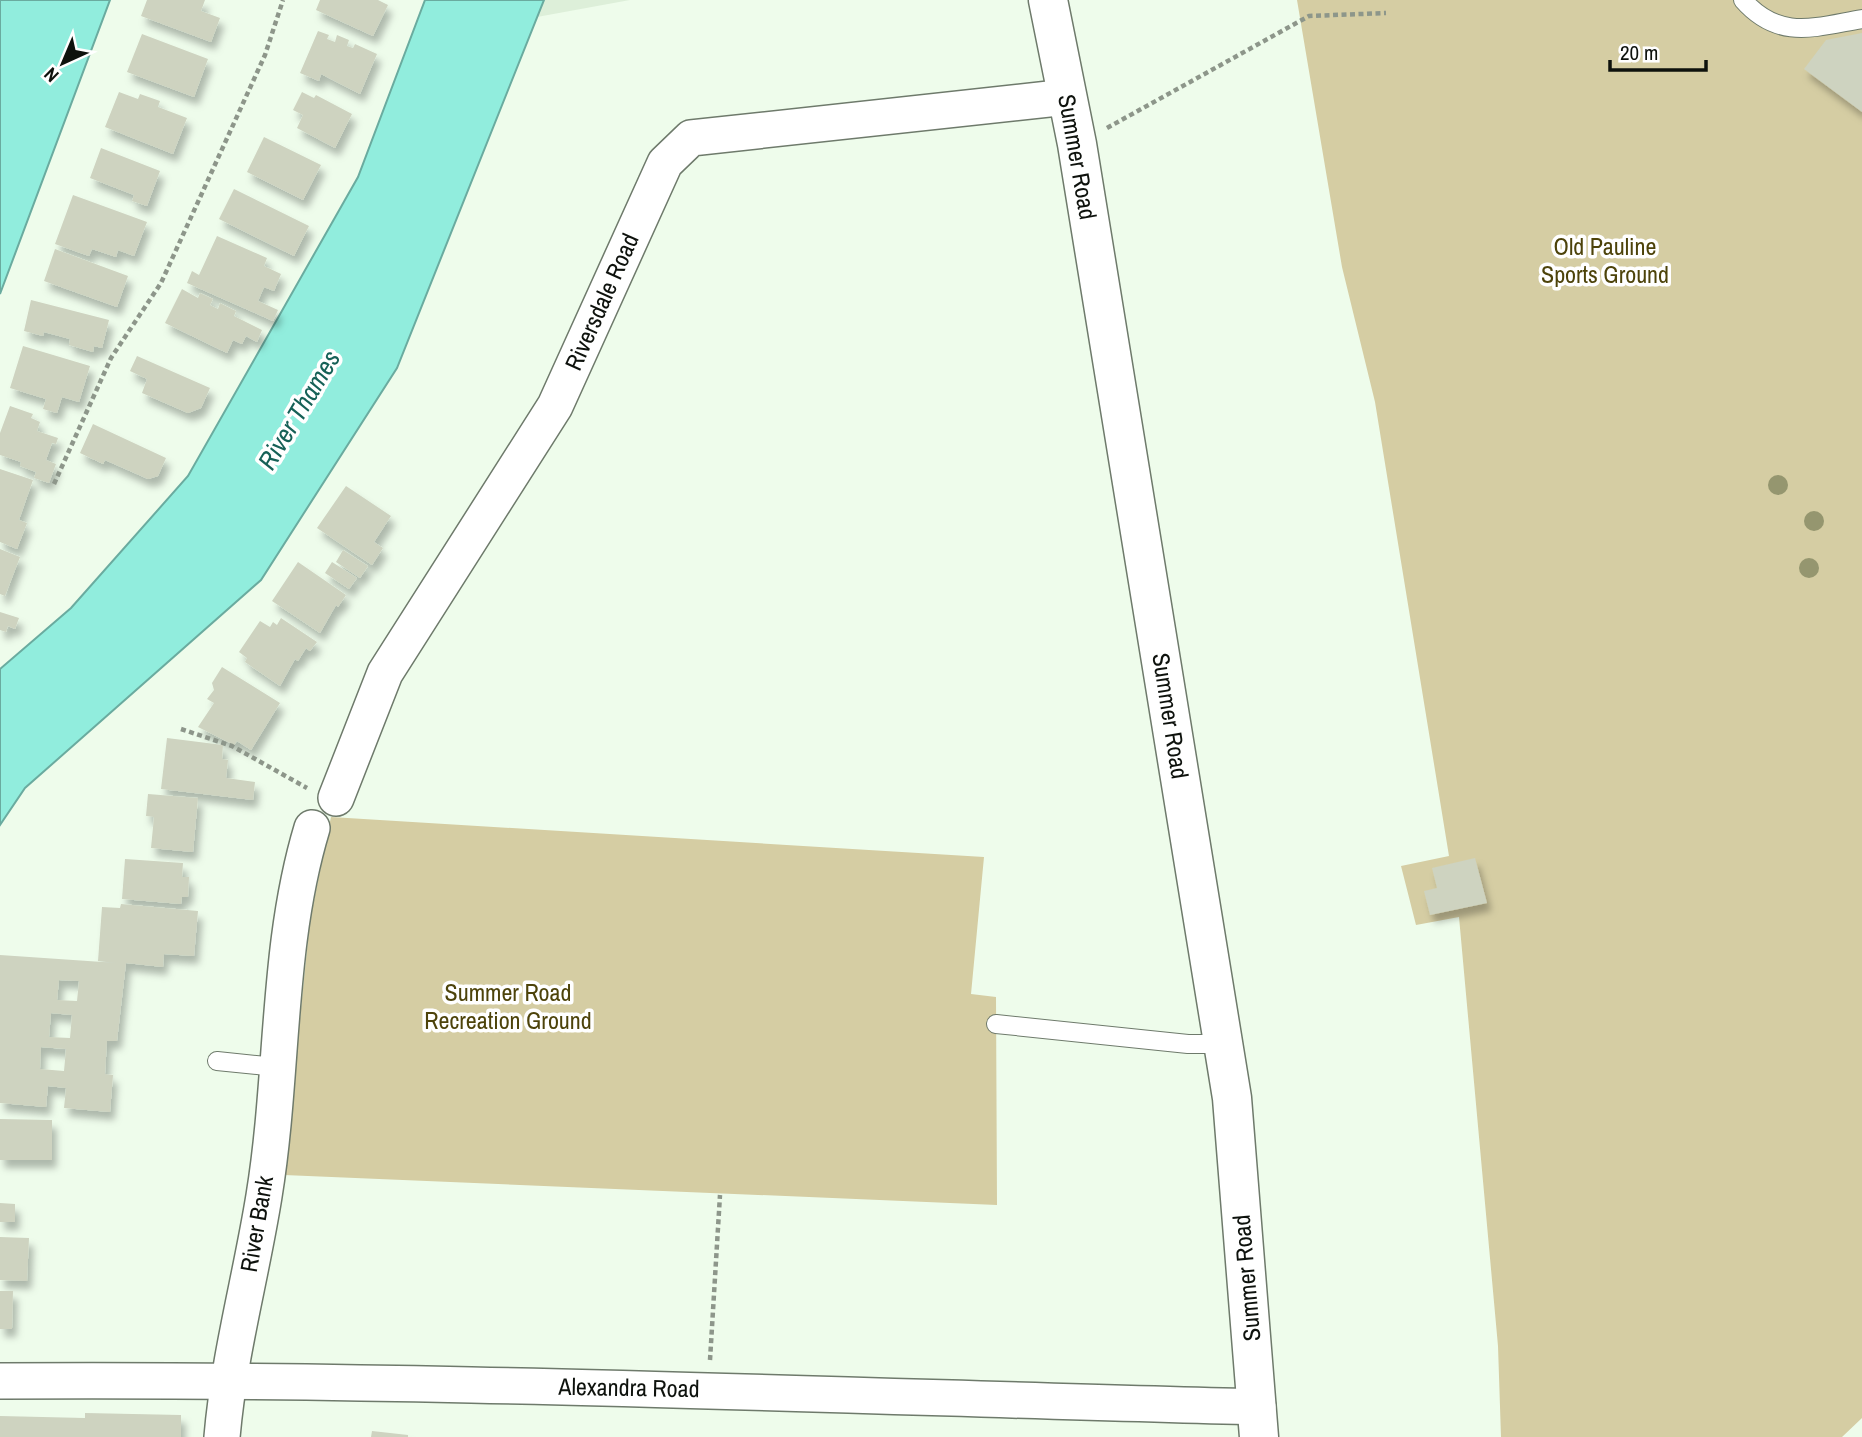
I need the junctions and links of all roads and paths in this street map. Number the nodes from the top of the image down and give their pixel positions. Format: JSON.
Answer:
{"nodes":[{"id":1,"x":284,"y":0,"type":"edge"},
{"id":2,"x":1048,"y":0,"type":"edge"},
{"id":3,"x":1743,"y":0,"type":"edge"},
{"id":4,"x":1385,"y":13,"type":"dead end"},
{"id":5,"x":1862,"y":19,"type":"edge"},
{"id":6,"x":1067,"y":97,"type":"junction"},
{"id":7,"x":1077,"y":144,"type":"junction"},
{"id":8,"x":54,"y":484,"type":"dead end"},
{"id":9,"x":181,"y":729,"type":"dead end"},
{"id":10,"x":335,"y":798,"type":"joint"},
{"id":11,"x":312,"y":828,"type":"dead end"},
{"id":12,"x":996,"y":1024,"type":"dead end"},
{"id":13,"x":1224,"y":1044,"type":"junction"},
{"id":14,"x":217,"y":1061,"type":"dead end"},
{"id":15,"x":276,"y":1067,"type":"junction"},
{"id":16,"x":720,"y":1195,"type":"dead end"},
{"id":17,"x":227,"y":1380,"type":"junction"},
{"id":18,"x":0,"y":1381,"type":"edge"},
{"id":19,"x":708,"y":1389,"type":"junction"},
{"id":20,"x":1258,"y":1422,"type":"edge"},
{"id":21,"x":222,"y":1437,"type":"edge"}],
"edges":[{"from":1,"to":8,"type":"path"},
{"from":2,"to":6,"type":"street","name":"Summer Road"},
{"from":3,"to":5,"type":"lane"},
{"from":4,"to":7,"type":"path"},
{"from":6,"to":7,"type":"street","name":"Summer Road"},
{"from":6,"to":10,"type":"street","name":"Riversdale Road"},
{"from":7,"to":13,"type":"street","name":"Summer Road"},
{"from":9,"to":10,"type":"path"},
{"from":11,"to":15,"type":"street","name":"River Bank"},
{"from":12,"to":13,"type":"lane"},
{"from":13,"to":20,"type":"street","name":"Summer Road"},
{"from":14,"to":15,"type":"lane"},
{"from":15,"to":17,"type":"street","name":"River Bank"},
{"from":16,"to":19,"type":"path"},
{"from":17,"to":18,"type":"street","name":"Alexandra Road"},
{"from":17,"to":19,"type":"street","name":"Alexandra Road"},
{"from":17,"to":21,"type":"street","name":"River Bank"},
{"from":19,"to":20,"type":"street","name":"Alexandra Road"}]}
